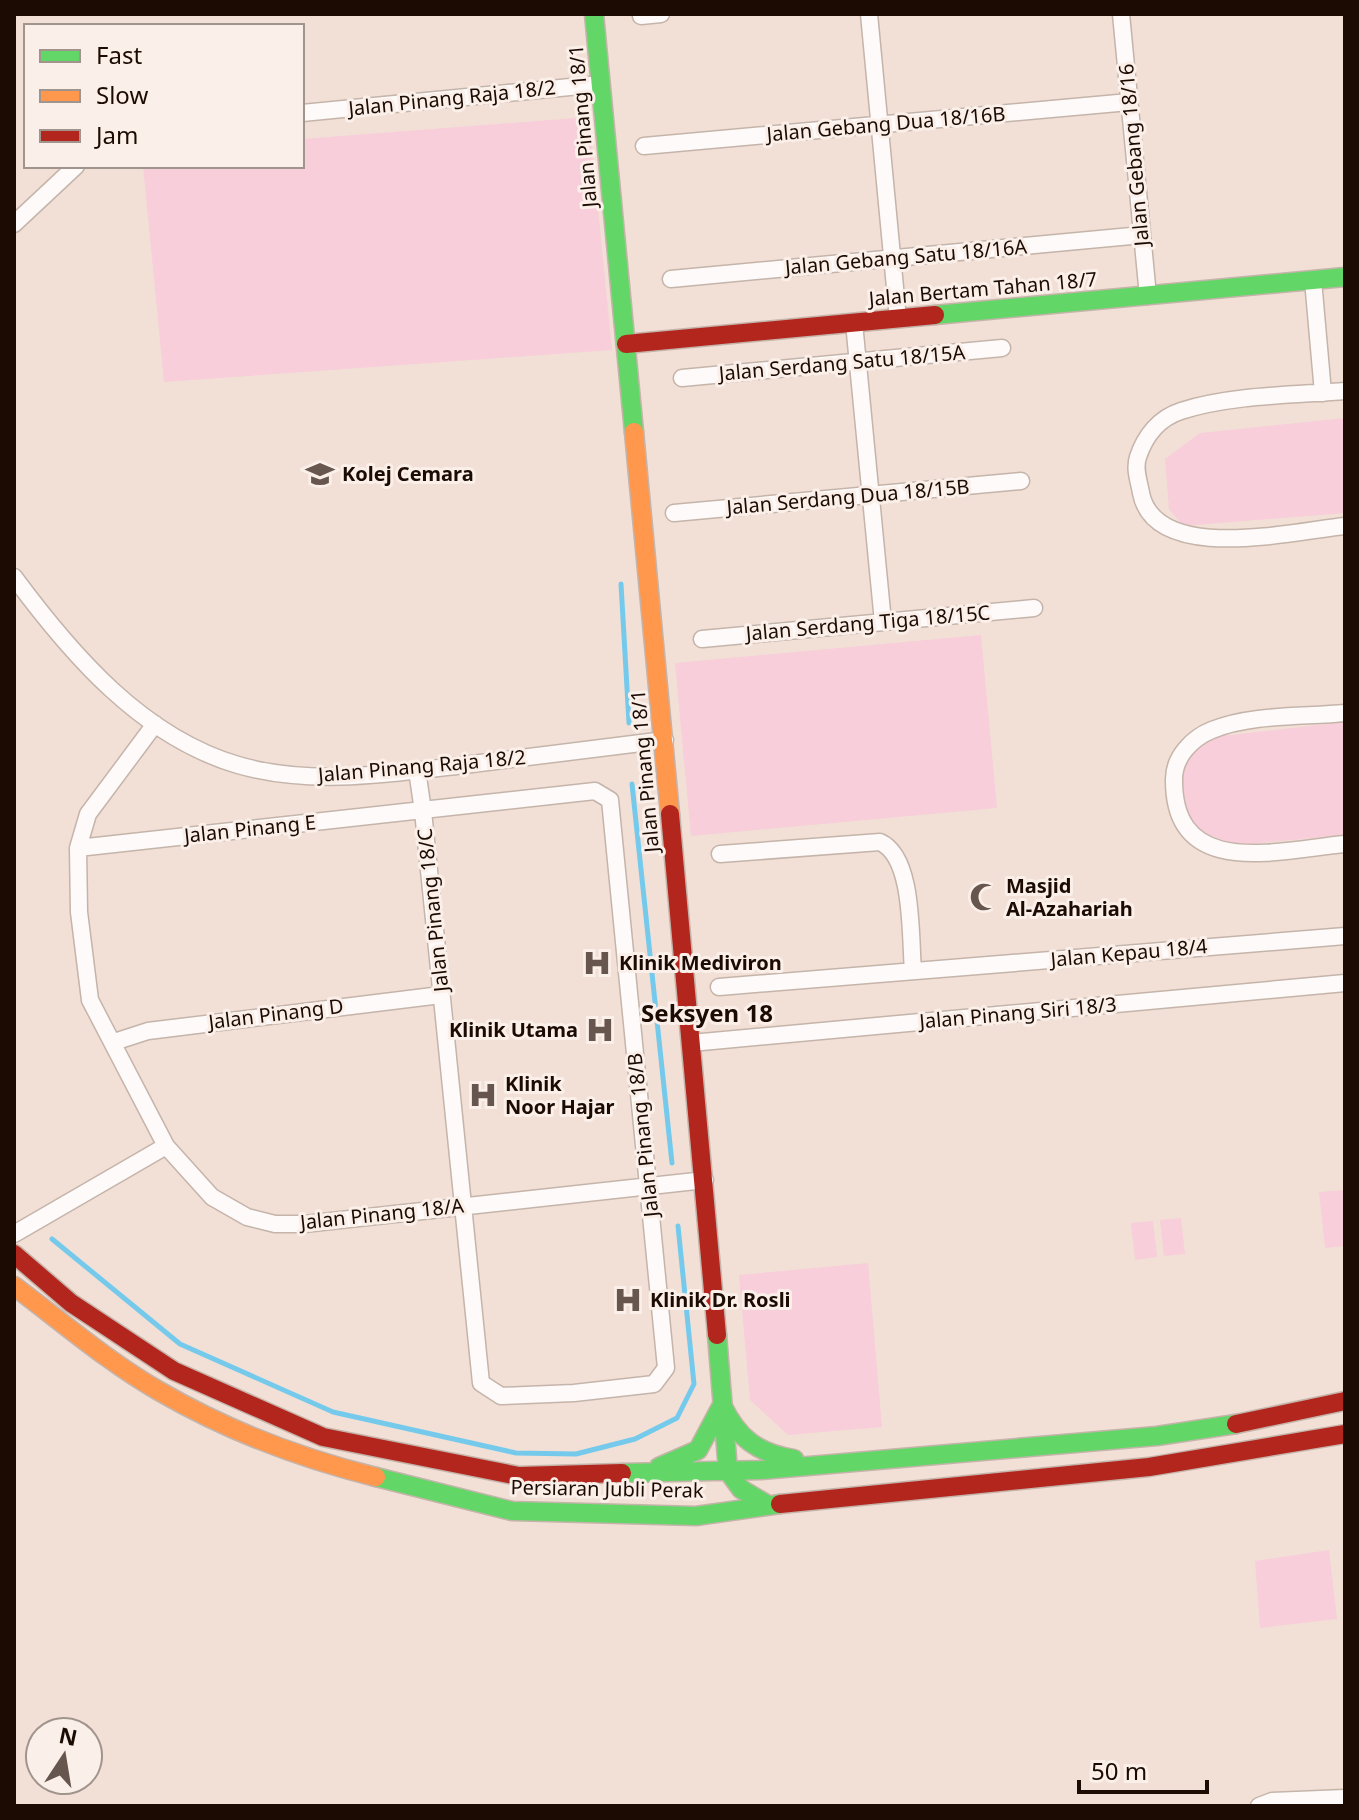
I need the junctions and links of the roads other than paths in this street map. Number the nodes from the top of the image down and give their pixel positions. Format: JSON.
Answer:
{"nodes":[{"id":1,"x":594,"y":14,"type":"edge"},
{"id":2,"x":661,"y":14,"type":"edge"},
{"id":3,"x":869,"y":14,"type":"edge"},
{"id":4,"x":1121,"y":14,"type":"edge"},
{"id":5,"x":641,"y":16,"type":"edge"},
{"id":6,"x":601,"y":84,"type":"junction"},
{"id":7,"x":1129,"y":102,"type":"junction"},
{"id":8,"x":304,"y":113,"type":"edge"},
{"id":9,"x":879,"y":125,"type":"junction"},
{"id":10,"x":644,"y":146,"type":"dead end"},
{"id":11,"x":74,"y":168,"type":"edge"},
{"id":12,"x":14,"y":224,"type":"edge"},
{"id":13,"x":1142,"y":235,"type":"junction"},
{"id":14,"x":892,"y":259,"type":"junction"},
{"id":15,"x":1345,"y":277,"type":"edge"},
{"id":16,"x":671,"y":279,"type":"dead end"},
{"id":17,"x":1313,"y":280,"type":"junction"},
{"id":18,"x":1148,"y":296,"type":"junction"},
{"id":19,"x":898,"y":319,"type":"junction"},
{"id":20,"x":854,"y":323,"type":"junction"},
{"id":21,"x":626,"y":344,"type":"junction"},
{"id":22,"x":1002,"y":348,"type":"dead end"},
{"id":23,"x":858,"y":362,"type":"junction"},
{"id":24,"x":682,"y":378,"type":"dead end"},
{"id":25,"x":1345,"y":391,"type":"edge"},
{"id":26,"x":1323,"y":393,"type":"junction"},
{"id":27,"x":1021,"y":481,"type":"dead end"},
{"id":28,"x":871,"y":495,"type":"junction"},
{"id":29,"x":674,"y":513,"type":"dead end"},
{"id":30,"x":1345,"y":526,"type":"edge"},
{"id":31,"x":14,"y":577,"type":"edge"},
{"id":32,"x":1034,"y":608,"type":"dead end"},
{"id":33,"x":883,"y":622,"type":"junction"},
{"id":34,"x":702,"y":639,"type":"dead end"},
{"id":35,"x":1345,"y":713,"type":"edge"},
{"id":36,"x":155,"y":724,"type":"junction"},
{"id":37,"x":665,"y":740,"type":"junction"},
{"id":38,"x":417,"y":770,"type":"junction"},
{"id":39,"x":423,"y":811,"type":"junction"},
{"id":40,"x":1345,"y":844,"type":"edge"},
{"id":41,"x":78,"y":848,"type":"junction"},
{"id":42,"x":720,"y":854,"type":"dead end"},
{"id":43,"x":1345,"y":936,"type":"edge"},
{"id":44,"x":913,"y":971,"type":"junction"},
{"id":45,"x":1345,"y":983,"type":"edge"},
{"id":46,"x":719,"y":987,"type":"dead end"},
{"id":47,"x":441,"y":995,"type":"junction"},
{"id":48,"x":114,"y":1042,"type":"junction"},
{"id":49,"x":691,"y":1043,"type":"junction"},
{"id":50,"x":166,"y":1146,"type":"junction"},
{"id":51,"x":705,"y":1180,"type":"junction"},
{"id":52,"x":648,"y":1186,"type":"junction"},
{"id":53,"x":461,"y":1205,"type":"junction"},
{"id":54,"x":14,"y":1234,"type":"edge"},
{"id":55,"x":14,"y":1254,"type":"edge"},
{"id":56,"x":14,"y":1286,"type":"edge"},
{"id":57,"x":574,"y":1393,"type":"joint"},
{"id":58,"x":1345,"y":1401,"type":"edge"},
{"id":59,"x":722,"y":1405,"type":"junction"},
{"id":60,"x":1345,"y":1434,"type":"edge"},
{"id":61,"x":833,"y":1464,"type":"junction"},
{"id":62,"x":728,"y":1471,"type":"junction"},
{"id":63,"x":620,"y":1476,"type":"junction"},
{"id":64,"x":768,"y":1505,"type":"junction"},
{"id":65,"x":1345,"y":1798,"type":"edge"},
{"id":66,"x":1259,"y":1806,"type":"edge"}],
"edges":[{"from":1,"to":6,"type":"main road","name":"Jalan Pinang 18/1"},
{"from":2,"to":5,"type":"street"},
{"from":3,"to":9,"type":"street"},
{"from":4,"to":7,"type":"street","name":"Jalan Gebang 18/16"},
{"from":6,"to":8,"type":"street","name":"Jalan Pinang Raja 18/2"},
{"from":6,"to":21,"type":"main road","name":"Jalan Pinang 18/1"},
{"from":7,"to":9,"type":"street","name":"Jalan Gebang Dua 18/16B"},
{"from":7,"to":13,"type":"street","name":"Jalan Gebang 18/16"},
{"from":9,"to":10,"type":"street","name":"Jalan Gebang Dua 18/16B"},
{"from":9,"to":14,"type":"street"},
{"from":11,"to":12,"type":"street"},
{"from":13,"to":14,"type":"street","name":"Jalan Gebang Satu 18/16A"},
{"from":13,"to":18,"type":"street","name":"Jalan Gebang 18/16"},
{"from":14,"to":16,"type":"street","name":"Jalan Gebang Satu 18/16A"},
{"from":14,"to":19,"type":"street"},
{"from":15,"to":17,"type":"main road","name":"Jalan Bertam Tahan 18/7"},
{"from":17,"to":18,"type":"main road","name":"Jalan Bertam Tahan 18/7"},
{"from":17,"to":26,"type":"street"},
{"from":18,"to":19,"type":"main road","name":"Jalan Bertam Tahan 18/7"},
{"from":19,"to":20,"type":"main road","name":"Jalan Bertam Tahan 18/7"},
{"from":20,"to":21,"type":"main road","name":"Jalan Bertam Tahan 18/7"},
{"from":20,"to":23,"type":"street"},
{"from":21,"to":37,"type":"main road","name":"Jalan Pinang 18/1"},
{"from":22,"to":23,"type":"street","name":"Jalan Serdang Satu 18/15A"},
{"from":23,"to":24,"type":"street","name":"Jalan Serdang Satu 18/15A"},
{"from":23,"to":28,"type":"street"},
{"from":25,"to":26,"type":"street"},
{"from":26,"to":30,"type":"street"},
{"from":27,"to":28,"type":"street","name":"Jalan Serdang Dua 18/15B"},
{"from":28,"to":29,"type":"street","name":"Jalan Serdang Dua 18/15B"},
{"from":28,"to":33,"type":"street"},
{"from":31,"to":36,"type":"street","name":"Jalan Pinang Raja 18/2"},
{"from":32,"to":33,"type":"street","name":"Jalan Serdang Tiga 18/15C"},
{"from":33,"to":34,"type":"street","name":"Jalan Serdang Tiga 18/15C"},
{"from":35,"to":40,"type":"street"},
{"from":36,"to":38,"type":"street","name":"Jalan Pinang Raja 18/2"},
{"from":36,"to":41,"type":"street","name":"Jalan Pinang 18/A"},
{"from":37,"to":38,"type":"street","name":"Jalan Pinang Raja 18/2"},
{"from":37,"to":49,"type":"main road","name":"Jalan Pinang 18/1"},
{"from":38,"to":39,"type":"street","name":"Jalan Pinang 18/C"},
{"from":39,"to":41,"type":"street","name":"Jalan Pinang E"},
{"from":39,"to":47,"type":"street","name":"Jalan Pinang 18/C"},
{"from":39,"to":52,"type":"street","name":"Jalan Pinang 18/B"},
{"from":41,"to":48,"type":"street","name":"Jalan Pinang 18/A"},
{"from":42,"to":44,"type":"street"},
{"from":43,"to":44,"type":"street","name":"Jalan Kepau 18/4"},
{"from":44,"to":46,"type":"street","name":"Jalan Kepau 18/4"},
{"from":45,"to":49,"type":"street","name":"Jalan Pinang Siri 18/3"},
{"from":47,"to":48,"type":"street","name":"Jalan Pinang D"},
{"from":47,"to":53,"type":"street","name":"Jalan Pinang 18/C"},
{"from":48,"to":50,"type":"street","name":"Jalan Pinang 18/A"},
{"from":49,"to":51,"type":"main road","name":"Jalan Pinang 18/1"},
{"from":50,"to":53,"type":"street","name":"Jalan Pinang 18/A"},
{"from":50,"to":54,"type":"street"},
{"from":51,"to":52,"type":"street","name":"Jalan Pinang 18/A"},
{"from":51,"to":59,"type":"main road","name":"Jalan Pinang 18/1"},
{"from":52,"to":53,"type":"street","name":"Jalan Pinang 18/A"},
{"from":52,"to":57,"type":"street","name":"Jalan Pinang 18/B"},
{"from":53,"to":57,"type":"street","name":"Jalan Pinang 18/C"},
{"from":55,"to":63,"type":"main road","name":"Persiaran Jubli Perak"},
{"from":56,"to":64,"type":"main road","name":"Persiaran Jubli Perak"},
{"from":58,"to":61,"type":"main road","name":"Persiaran Jubli Perak"},
{"from":59,"to":61,"type":"main road"},
{"from":59,"to":62,"type":"main road","name":"Jalan Pinang 18/1"},
{"from":59,"to":63,"type":"main road"},
{"from":60,"to":64,"type":"main road","name":"Persiaran Jubli Perak"},
{"from":61,"to":62,"type":"main road","name":"Persiaran Jubli Perak"},
{"from":62,"to":63,"type":"main road","name":"Persiaran Jubli Perak"},
{"from":62,"to":64,"type":"main road"},
{"from":65,"to":66,"type":"street"}]}
